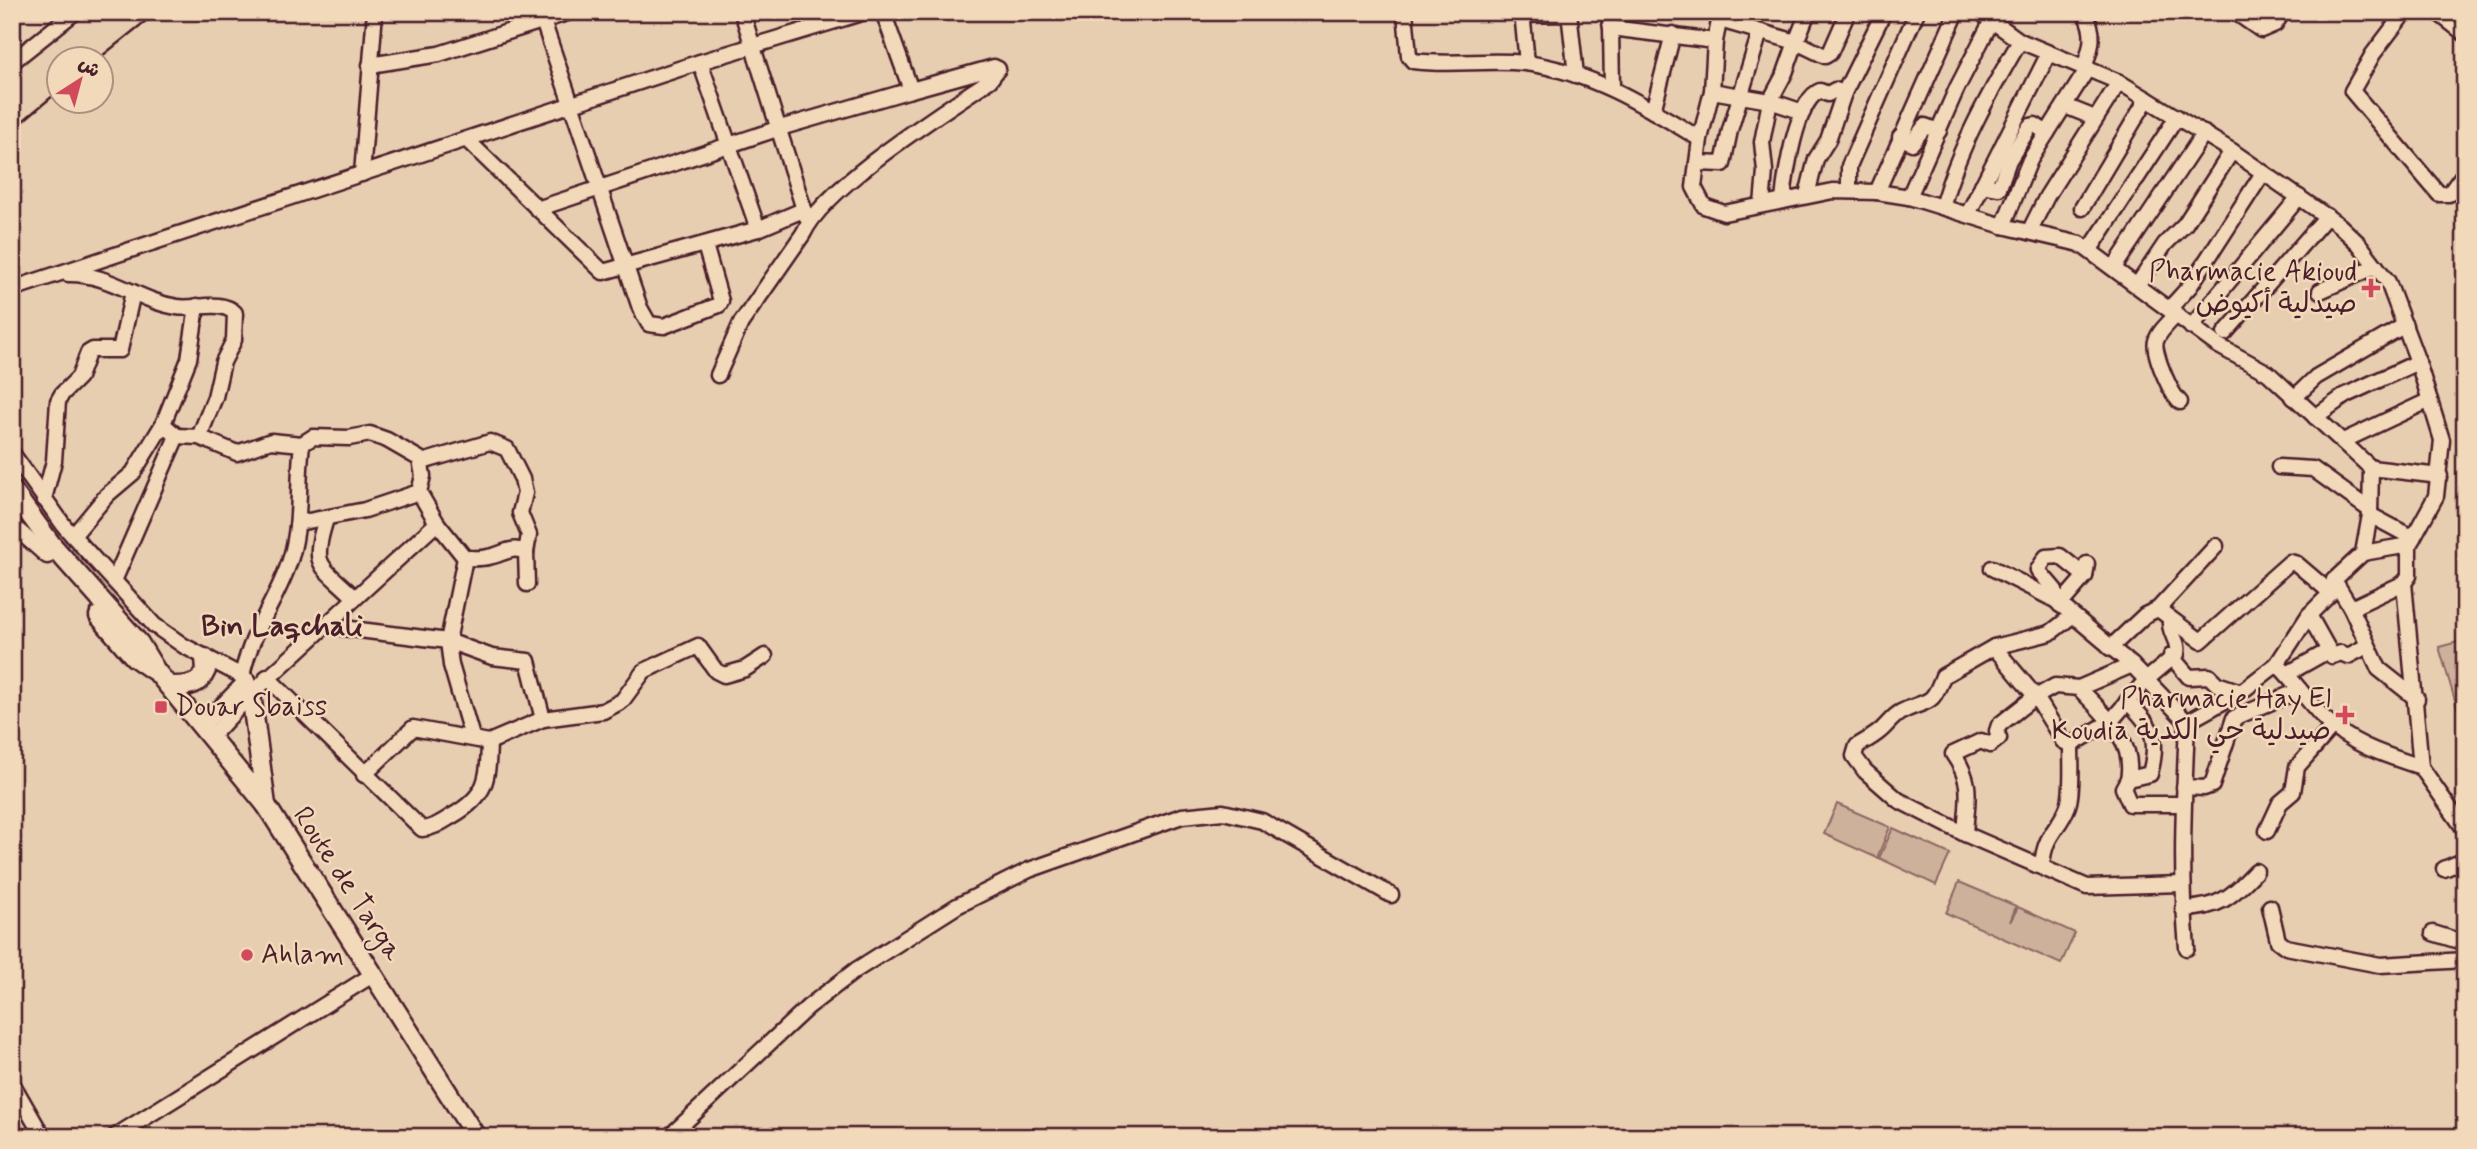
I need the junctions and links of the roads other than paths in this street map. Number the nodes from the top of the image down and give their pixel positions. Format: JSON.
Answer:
{"nodes":[{"id":1,"x":75,"y":12,"type":"edge"},
{"id":2,"x":375,"y":12,"type":"edge"},
{"id":3,"x":570,"y":12,"type":"edge"},
{"id":4,"x":742,"y":12,"type":"edge"},
{"id":5,"x":865,"y":12,"type":"edge"},
{"id":6,"x":883,"y":12,"type":"edge"},
{"id":7,"x":1405,"y":12,"type":"edge"},
{"id":8,"x":1608,"y":12,"type":"edge"},
{"id":9,"x":1808,"y":12,"type":"edge"},
{"id":10,"x":1848,"y":12,"type":"edge"},
{"id":11,"x":1884,"y":12,"type":"edge"},
{"id":12,"x":1917,"y":12,"type":"edge"},
{"id":13,"x":1958,"y":12,"type":"edge"},
{"id":14,"x":2084,"y":12,"type":"edge"},
{"id":15,"x":2235,"y":12,"type":"edge"},
{"id":16,"x":2283,"y":12,"type":"edge"},
{"id":17,"x":2405,"y":12,"type":"edge"},
{"id":18,"x":2437,"y":12,"type":"edge"},
{"id":19,"x":1569,"y":13,"type":"edge"},
{"id":20,"x":1522,"y":14,"type":"edge"},
{"id":21,"x":1721,"y":16,"type":"edge"},
{"id":22,"x":542,"y":17,"type":"edge"},
{"id":23,"x":1986,"y":17,"type":"edge"},
{"id":24,"x":57,"y":18,"type":"edge"},
{"id":25,"x":1611,"y":28,"type":"junction"},
{"id":26,"x":1759,"y":32,"type":"junction"},
{"id":27,"x":1673,"y":34,"type":"junction"},
{"id":28,"x":2465,"y":34,"type":"edge"},
{"id":29,"x":1715,"y":41,"type":"junction"},
{"id":30,"x":2020,"y":41,"type":"junction"},
{"id":31,"x":1796,"y":42,"type":"junction"},
{"id":32,"x":754,"y":48,"type":"junction"},
{"id":33,"x":2049,"y":53,"type":"junction"},
{"id":34,"x":12,"y":62,"type":"edge"},
{"id":35,"x":700,"y":62,"type":"junction"},
{"id":36,"x":1527,"y":63,"type":"junction"},
{"id":37,"x":370,"y":65,"type":"junction"},
{"id":38,"x":2086,"y":68,"type":"junction"},
{"id":39,"x":1576,"y":75,"type":"junction"},
{"id":40,"x":2119,"y":82,"type":"junction"},
{"id":41,"x":1612,"y":88,"type":"junction"},
{"id":42,"x":911,"y":90,"type":"junction"},
{"id":43,"x":1712,"y":91,"type":"junction"},
{"id":44,"x":1844,"y":93,"type":"junction"},
{"id":45,"x":1740,"y":96,"type":"junction"},
{"id":46,"x":2147,"y":99,"type":"junction"},
{"id":47,"x":1770,"y":101,"type":"junction"},
{"id":48,"x":574,"y":105,"type":"junction"},
{"id":49,"x":2065,"y":106,"type":"junction"},
{"id":50,"x":1653,"y":111,"type":"junction"},
{"id":51,"x":1803,"y":112,"type":"junction"},
{"id":52,"x":2176,"y":117,"type":"junction"},
{"id":53,"x":2095,"y":118,"type":"junction"},
{"id":54,"x":780,"y":128,"type":"junction"},
{"id":55,"x":1938,"y":131,"type":"junction"},
{"id":56,"x":2047,"y":133,"type":"junction"},
{"id":57,"x":2204,"y":133,"type":"junction"},
{"id":58,"x":1900,"y":137,"type":"junction"},
{"id":59,"x":1700,"y":139,"type":"junction"},
{"id":60,"x":467,"y":140,"type":"junction"},
{"id":61,"x":729,"y":145,"type":"junction"},
{"id":62,"x":2232,"y":151,"type":"junction"},
{"id":63,"x":1697,"y":163,"type":"junction"},
{"id":64,"x":2465,"y":172,"type":"edge"},
{"id":65,"x":2263,"y":173,"type":"junction"},
{"id":66,"x":362,"y":174,"type":"junction"},
{"id":67,"x":1982,"y":185,"type":"junction"},
{"id":68,"x":601,"y":187,"type":"junction"},
{"id":69,"x":1849,"y":191,"type":"junction"},
{"id":70,"x":1877,"y":192,"type":"junction"},
{"id":71,"x":1807,"y":195,"type":"junction"},
{"id":72,"x":1909,"y":197,"type":"junction"},
{"id":73,"x":2298,"y":197,"type":"junction"},
{"id":74,"x":1783,"y":201,"type":"junction"},
{"id":75,"x":1762,"y":205,"type":"junction"},
{"id":76,"x":1942,"y":207,"type":"junction"},
{"id":77,"x":2082,"y":208,"type":"dead end"},
{"id":78,"x":537,"y":209,"type":"junction"},
{"id":79,"x":1968,"y":214,"type":"junction"},
{"id":80,"x":806,"y":216,"type":"junction"},
{"id":81,"x":2327,"y":216,"type":"junction"},
{"id":82,"x":2003,"y":226,"type":"junction"},
{"id":83,"x":758,"y":229,"type":"junction"},
{"id":84,"x":2029,"y":232,"type":"junction"},
{"id":85,"x":705,"y":245,"type":"junction"},
{"id":86,"x":2091,"y":248,"type":"junction"},
{"id":87,"x":626,"y":266,"type":"junction"},
{"id":88,"x":2115,"y":266,"type":"junction"},
{"id":89,"x":2376,"y":266,"type":"junction"},
{"id":90,"x":55,"y":275,"type":"junction"},
{"id":91,"x":2138,"y":284,"type":"junction"},
{"id":92,"x":12,"y":289,"type":"edge"},
{"id":93,"x":2320,"y":291,"type":"dead end"},
{"id":94,"x":133,"y":292,"type":"junction"},
{"id":95,"x":197,"y":306,"type":"junction"},
{"id":96,"x":2174,"y":311,"type":"junction"},
{"id":97,"x":2405,"y":325,"type":"junction"},
{"id":98,"x":2191,"y":327,"type":"junction"},
{"id":99,"x":2225,"y":333,"type":"dead end"},
{"id":100,"x":2418,"y":362,"type":"junction"},
{"id":101,"x":718,"y":374,"type":"dead end"},
{"id":102,"x":2294,"y":398,"type":"junction"},
{"id":103,"x":2430,"y":400,"type":"junction"},
{"id":104,"x":2180,"y":402,"type":"dead end"},
{"id":105,"x":2315,"y":417,"type":"junction"},
{"id":106,"x":163,"y":424,"type":"junction"},
{"id":107,"x":177,"y":436,"type":"junction"},
{"id":108,"x":199,"y":436,"type":"junction"},
{"id":109,"x":2343,"y":441,"type":"junction"},
{"id":110,"x":302,"y":444,"type":"junction"},
{"id":111,"x":12,"y":453,"type":"edge"},
{"id":112,"x":422,"y":462,"type":"junction"},
{"id":113,"x":2279,"y":467,"type":"dead end"},
{"id":114,"x":2371,"y":468,"type":"junction"},
{"id":115,"x":2440,"y":476,"type":"junction"},
{"id":116,"x":12,"y":490,"type":"edge"},
{"id":117,"x":419,"y":492,"type":"junction"},
{"id":118,"x":44,"y":499,"type":"junction"},
{"id":119,"x":12,"y":508,"type":"edge"},
{"id":120,"x":2370,"y":512,"type":"junction"},
{"id":121,"x":326,"y":519,"type":"junction"},
{"id":122,"x":298,"y":523,"type":"junction"},
{"id":123,"x":437,"y":523,"type":"junction"},
{"id":124,"x":14,"y":533,"type":"edge"},
{"id":125,"x":74,"y":536,"type":"junction"},
{"id":126,"x":2411,"y":541,"type":"junction"},
{"id":127,"x":2216,"y":546,"type":"dead end"},
{"id":128,"x":526,"y":552,"type":"junction"},
{"id":129,"x":2363,"y":553,"type":"junction"},
{"id":130,"x":47,"y":556,"type":"junction"},
{"id":131,"x":465,"y":558,"type":"junction"},
{"id":132,"x":1992,"y":568,"type":"dead end"},
{"id":133,"x":114,"y":582,"type":"junction"},
{"id":134,"x":2404,"y":583,"type":"junction"},
{"id":135,"x":527,"y":584,"type":"dead end"},
{"id":136,"x":2332,"y":587,"type":"junction"},
{"id":137,"x":355,"y":598,"type":"junction"},
{"id":138,"x":2058,"y":602,"type":"junction"},
{"id":139,"x":2351,"y":608,"type":"junction"},
{"id":140,"x":2158,"y":609,"type":"junction"},
{"id":141,"x":2309,"y":615,"type":"junction"},
{"id":142,"x":2071,"y":616,"type":"junction"},
{"id":143,"x":2170,"y":620,"type":"junction"},
{"id":144,"x":327,"y":626,"type":"junction"},
{"id":145,"x":448,"y":641,"type":"junction"},
{"id":146,"x":2367,"y":646,"type":"junction"},
{"id":147,"x":1994,"y":647,"type":"junction"},
{"id":148,"x":2110,"y":648,"type":"junction"},
{"id":149,"x":2328,"y":650,"type":"junction"},
{"id":150,"x":765,"y":656,"type":"dead end"},
{"id":151,"x":2171,"y":656,"type":"junction"},
{"id":152,"x":205,"y":658,"type":"junction"},
{"id":153,"x":2132,"y":665,"type":"junction"},
{"id":154,"x":2282,"y":669,"type":"junction"},
{"id":155,"x":156,"y":671,"type":"junction"},
{"id":156,"x":267,"y":677,"type":"junction"},
{"id":157,"x":2146,"y":680,"type":"junction"},
{"id":158,"x":247,"y":684,"type":"junction"},
{"id":159,"x":170,"y":686,"type":"junction"},
{"id":160,"x":2079,"y":688,"type":"junction"},
{"id":161,"x":2300,"y":690,"type":"junction"},
{"id":162,"x":2241,"y":692,"type":"junction"},
{"id":163,"x":2036,"y":696,"type":"junction"},
{"id":164,"x":2417,"y":699,"type":"junction"},
{"id":165,"x":2127,"y":701,"type":"junction"},
{"id":166,"x":543,"y":719,"type":"junction"},
{"id":167,"x":2110,"y":722,"type":"junction"},
{"id":168,"x":2187,"y":722,"type":"junction"},
{"id":169,"x":2333,"y":726,"type":"junction"},
{"id":170,"x":207,"y":732,"type":"junction"},
{"id":171,"x":472,"y":737,"type":"junction"},
{"id":172,"x":489,"y":742,"type":"junction"},
{"id":173,"x":2071,"y":745,"type":"junction"},
{"id":174,"x":2421,"y":766,"type":"junction"},
{"id":175,"x":363,"y":775,"type":"junction"},
{"id":176,"x":2128,"y":779,"type":"junction"},
{"id":177,"x":2184,"y":787,"type":"junction"},
{"id":178,"x":2181,"y":804,"type":"junction"},
{"id":179,"x":266,"y":805,"type":"junction"},
{"id":180,"x":2465,"y":830,"type":"edge"},
{"id":181,"x":2267,"y":831,"type":"dead end"},
{"id":182,"x":1965,"y":834,"type":"junction"},
{"id":183,"x":2465,"y":860,"type":"edge"},
{"id":184,"x":2042,"y":865,"type":"junction"},
{"id":185,"x":2444,"y":869,"type":"dead end"},
{"id":186,"x":2256,"y":871,"type":"dead end"},
{"id":187,"x":2181,"y":884,"type":"junction"},
{"id":188,"x":1391,"y":895,"type":"dead end"},
{"id":189,"x":2270,"y":907,"type":"dead end"},
{"id":190,"x":2183,"y":909,"type":"junction"},
{"id":191,"x":2433,"y":933,"type":"dead end"},
{"id":192,"x":2465,"y":943,"type":"edge"},
{"id":193,"x":2187,"y":948,"type":"dead end"},
{"id":194,"x":2465,"y":960,"type":"edge"},
{"id":195,"x":374,"y":974,"type":"junction"},
{"id":196,"x":12,"y":1083,"type":"edge"},
{"id":197,"x":43,"y":1137,"type":"edge"},
{"id":198,"x":114,"y":1137,"type":"edge"},
{"id":199,"x":476,"y":1137,"type":"edge"},
{"id":200,"x":669,"y":1137,"type":"edge"}],
"edges":[{"from":1,"to":24,"type":"street"},
{"from":2,"to":37,"type":"street"},
{"from":3,"to":22,"type":"street"},
{"from":4,"to":32,"type":"street"},
{"from":5,"to":32,"type":"street"},
{"from":6,"to":42,"type":"street"},
{"from":7,"to":36,"type":"street"},
{"from":8,"to":25,"type":"street"},
{"from":9,"to":31,"type":"street"},
{"from":10,"to":31,"type":"street"},
{"from":11,"to":44,"type":"street"},
{"from":12,"to":69,"type":"street"},
{"from":13,"to":23,"type":"street"},
{"from":13,"to":58,"type":"street"},
{"from":14,"to":38,"type":"street"},
{"from":15,"to":16,"type":"street"},
{"from":17,"to":64,"type":"street"},
{"from":18,"to":28,"type":"street"},
{"from":19,"to":20,"type":"street"},
{"from":19,"to":39,"type":"street"},
{"from":20,"to":36,"type":"street"},
{"from":21,"to":26,"type":"street"},
{"from":21,"to":29,"type":"street"},
{"from":22,"to":37,"type":"street"},
{"from":22,"to":48,"type":"street"},
{"from":23,"to":30,"type":"street"},
{"from":23,"to":55,"type":"street"},
{"from":24,"to":34,"type":"street"},
{"from":25,"to":27,"type":"street"},
{"from":25,"to":41,"type":"street"},
{"from":26,"to":31,"type":"street"},
{"from":26,"to":45,"type":"street"},
{"from":27,"to":29,"type":"street"},
{"from":27,"to":50,"type":"street"},
{"from":29,"to":43,"type":"street"},
{"from":30,"to":33,"type":"street"},
{"from":30,"to":76,"type":"street"},
{"from":31,"to":47,"type":"street"},
{"from":32,"to":35,"type":"street"},
{"from":32,"to":54,"type":"street"},
{"from":33,"to":38,"type":"street"},
{"from":33,"to":67,"type":"street"},
{"from":35,"to":48,"type":"street"},
{"from":35,"to":61,"type":"street"},
{"from":36,"to":39,"type":"street"},
{"from":37,"to":66,"type":"street"},
{"from":38,"to":40,"type":"street"},
{"from":38,"to":49,"type":"street"},
{"from":39,"to":41,"type":"street"},
{"from":40,"to":46,"type":"street"},
{"from":40,"to":53,"type":"street"},
{"from":41,"to":50,"type":"street"},
{"from":42,"to":54,"type":"street"},
{"from":42,"to":80,"type":"street"},
{"from":43,"to":45,"type":"street"},
{"from":43,"to":59,"type":"street"},
{"from":44,"to":51,"type":"street"},
{"from":44,"to":71,"type":"street"},
{"from":45,"to":47,"type":"street"},
{"from":45,"to":63,"type":"street"},
{"from":46,"to":52,"type":"street"},
{"from":46,"to":77,"type":"street"},
{"from":47,"to":51,"type":"street"},
{"from":47,"to":75,"type":"street"},
{"from":48,"to":60,"type":"street"},
{"from":48,"to":68,"type":"street"},
{"from":49,"to":53,"type":"street"},
{"from":49,"to":56,"type":"street"},
{"from":50,"to":59,"type":"street"},
{"from":51,"to":74,"type":"street"},
{"from":52,"to":57,"type":"street"},
{"from":52,"to":86,"type":"street"},
{"from":53,"to":84,"type":"street"},
{"from":54,"to":61,"type":"street"},
{"from":54,"to":80,"type":"street"},
{"from":55,"to":58,"type":"street"},
{"from":55,"to":72,"type":"street"},
{"from":56,"to":67,"type":"street"},
{"from":56,"to":82,"type":"street"},
{"from":57,"to":62,"type":"street"},
{"from":57,"to":88,"type":"street"},
{"from":58,"to":70,"type":"street"},
{"from":59,"to":63,"type":"street"},
{"from":60,"to":66,"type":"street"},
{"from":60,"to":78,"type":"street"},
{"from":61,"to":68,"type":"street"},
{"from":61,"to":83,"type":"street"},
{"from":62,"to":65,"type":"street"},
{"from":62,"to":91,"type":"street"},
{"from":63,"to":75,"type":"street"},
{"from":65,"to":73,"type":"street"},
{"from":65,"to":96,"type":"street"},
{"from":66,"to":90,"type":"street"},
{"from":67,"to":79,"type":"street"},
{"from":68,"to":78,"type":"street"},
{"from":68,"to":87,"type":"street"},
{"from":69,"to":70,"type":"street"},
{"from":69,"to":71,"type":"street"},
{"from":70,"to":72,"type":"street"},
{"from":71,"to":74,"type":"street"},
{"from":72,"to":76,"type":"street"},
{"from":73,"to":81,"type":"street"},
{"from":73,"to":98,"type":"street"},
{"from":74,"to":75,"type":"street"},
{"from":76,"to":79,"type":"street"},
{"from":78,"to":87,"type":"street"},
{"from":79,"to":82,"type":"street"},
{"from":80,"to":83,"type":"street"},
{"from":80,"to":101,"type":"street"},
{"from":81,"to":89,"type":"street"},
{"from":81,"to":99,"type":"street"},
{"from":82,"to":84,"type":"street"},
{"from":83,"to":85,"type":"street"},
{"from":84,"to":86,"type":"street"},
{"from":85,"to":87,"type":"street"},
{"from":85,"to":87,"type":"street"},
{"from":86,"to":88,"type":"street"},
{"from":88,"to":91,"type":"street"},
{"from":89,"to":93,"type":"street"},
{"from":89,"to":97,"type":"street"},
{"from":90,"to":92,"type":"street"},
{"from":90,"to":94,"type":"street"},
{"from":91,"to":96,"type":"street"},
{"from":94,"to":95,"type":"street"},
{"from":94,"to":118,"type":"street"},
{"from":95,"to":106,"type":"street"},
{"from":95,"to":108,"type":"street"},
{"from":96,"to":98,"type":"street"},
{"from":96,"to":104,"type":"street"},
{"from":97,"to":100,"type":"street"},
{"from":97,"to":102,"type":"street"},
{"from":98,"to":102,"type":"street"},
{"from":100,"to":103,"type":"street"},
{"from":100,"to":105,"type":"street"},
{"from":102,"to":105,"type":"street"},
{"from":103,"to":109,"type":"street"},
{"from":103,"to":115,"type":"street"},
{"from":105,"to":109,"type":"street"},
{"from":106,"to":107,"type":"street"},
{"from":106,"to":125,"type":"street"},
{"from":107,"to":108,"type":"street"},
{"from":107,"to":133,"type":"street"},
{"from":108,"to":110,"type":"street"},
{"from":109,"to":114,"type":"street"},
{"from":110,"to":112,"type":"street"},
{"from":110,"to":122,"type":"street"},
{"from":111,"to":118,"type":"street"},
{"from":112,"to":117,"type":"street"},
{"from":112,"to":128,"type":"street"},
{"from":113,"to":120,"type":"street"},
{"from":114,"to":115,"type":"street"},
{"from":114,"to":120,"type":"street"},
{"from":115,"to":126,"type":"street"},
{"from":116,"to":155,"type":"main road","name":"Route de Targa"},
{"from":117,"to":121,"type":"street"},
{"from":117,"to":123,"type":"street"},
{"from":118,"to":125,"type":"street"},
{"from":119,"to":130,"type":"main road","name":"Route de Targa"},
{"from":120,"to":126,"type":"street"},
{"from":120,"to":129,"type":"street"},
{"from":121,"to":122,"type":"street"},
{"from":121,"to":137,"type":"street"},
{"from":122,"to":158,"type":"street"},
{"from":123,"to":131,"type":"street"},
{"from":123,"to":137,"type":"street"},
{"from":124,"to":130,"type":"street"},
{"from":125,"to":133,"type":"street"},
{"from":126,"to":129,"type":"street"},
{"from":126,"to":134,"type":"street"},
{"from":127,"to":140,"type":"street"},
{"from":128,"to":131,"type":"street"},
{"from":128,"to":135,"type":"street"},
{"from":129,"to":136,"type":"street"},
{"from":130,"to":155,"type":"main road","name":"Route de Targa"},
{"from":131,"to":145,"type":"street"},
{"from":132,"to":138,"type":"street"},
{"from":133,"to":152,"type":"street"},
{"from":134,"to":139,"type":"street"},
{"from":134,"to":164,"type":"street"},
{"from":136,"to":139,"type":"street"},
{"from":136,"to":141,"type":"street"},
{"from":136,"to":143,"type":"street"},
{"from":137,"to":144,"type":"street"},
{"from":138,"to":138,"type":"street"},
{"from":138,"to":142,"type":"street"},
{"from":139,"to":146,"type":"street"},
{"from":140,"to":143,"type":"street"},
{"from":140,"to":148,"type":"street"},
{"from":141,"to":149,"type":"street"},
{"from":141,"to":154,"type":"street"},
{"from":142,"to":147,"type":"street"},
{"from":142,"to":148,"type":"street"},
{"from":143,"to":151,"type":"street"},
{"from":144,"to":145,"type":"street"},
{"from":144,"to":156,"type":"street"},
{"from":145,"to":166,"type":"street"},
{"from":145,"to":171,"type":"street"},
{"from":146,"to":149,"type":"street"},
{"from":146,"to":164,"type":"street"},
{"from":147,"to":163,"type":"street"},
{"from":147,"to":182,"type":"street"},
{"from":148,"to":153,"type":"street"},
{"from":149,"to":154,"type":"street"},
{"from":150,"to":166,"type":"street"},
{"from":151,"to":157,"type":"street"},
{"from":151,"to":162,"type":"street"},
{"from":152,"to":158,"type":"street"},
{"from":152,"to":159,"type":"main road"},
{"from":153,"to":157,"type":"street"},
{"from":153,"to":160,"type":"street"},
{"from":154,"to":161,"type":"street"},
{"from":154,"to":162,"type":"street"},
{"from":155,"to":159,"type":"main road","name":"Route de Targa"},
{"from":156,"to":158,"type":"street"},
{"from":156,"to":175,"type":"street"},
{"from":157,"to":165,"type":"street"},
{"from":157,"to":168,"type":"street"},
{"from":158,"to":170,"type":"street"},
{"from":158,"to":179,"type":"main road"},
{"from":159,"to":170,"type":"main road","name":"Route de Targa"},
{"from":160,"to":163,"type":"street"},
{"from":160,"to":167,"type":"street"},
{"from":161,"to":169,"type":"street"},
{"from":161,"to":177,"type":"street"},
{"from":162,"to":168,"type":"street"},
{"from":163,"to":173,"type":"street"},
{"from":163,"to":182,"type":"street"},
{"from":164,"to":174,"type":"street"},
{"from":165,"to":167,"type":"street"},
{"from":165,"to":176,"type":"street"},
{"from":166,"to":172,"type":"street"},
{"from":167,"to":173,"type":"street"},
{"from":167,"to":176,"type":"street"},
{"from":168,"to":177,"type":"street"},
{"from":169,"to":174,"type":"street"},
{"from":169,"to":181,"type":"street"},
{"from":170,"to":179,"type":"main road","name":"Route de Targa"},
{"from":171,"to":172,"type":"street"},
{"from":171,"to":175,"type":"street"},
{"from":172,"to":175,"type":"street"},
{"from":173,"to":184,"type":"street"},
{"from":174,"to":180,"type":"street"},
{"from":176,"to":178,"type":"street"},
{"from":177,"to":178,"type":"street"},
{"from":178,"to":187,"type":"street"},
{"from":179,"to":195,"type":"main road","name":"Route de Targa"},
{"from":182,"to":184,"type":"street"},
{"from":183,"to":185,"type":"street"},
{"from":184,"to":187,"type":"street"},
{"from":186,"to":190,"type":"street"},
{"from":187,"to":190,"type":"street"},
{"from":188,"to":200,"type":"street"},
{"from":189,"to":194,"type":"street"},
{"from":190,"to":193,"type":"street"},
{"from":191,"to":192,"type":"street"},
{"from":195,"to":198,"type":"street"},
{"from":195,"to":199,"type":"main road","name":"Route de Targa"},
{"from":196,"to":197,"type":"street"}]}
